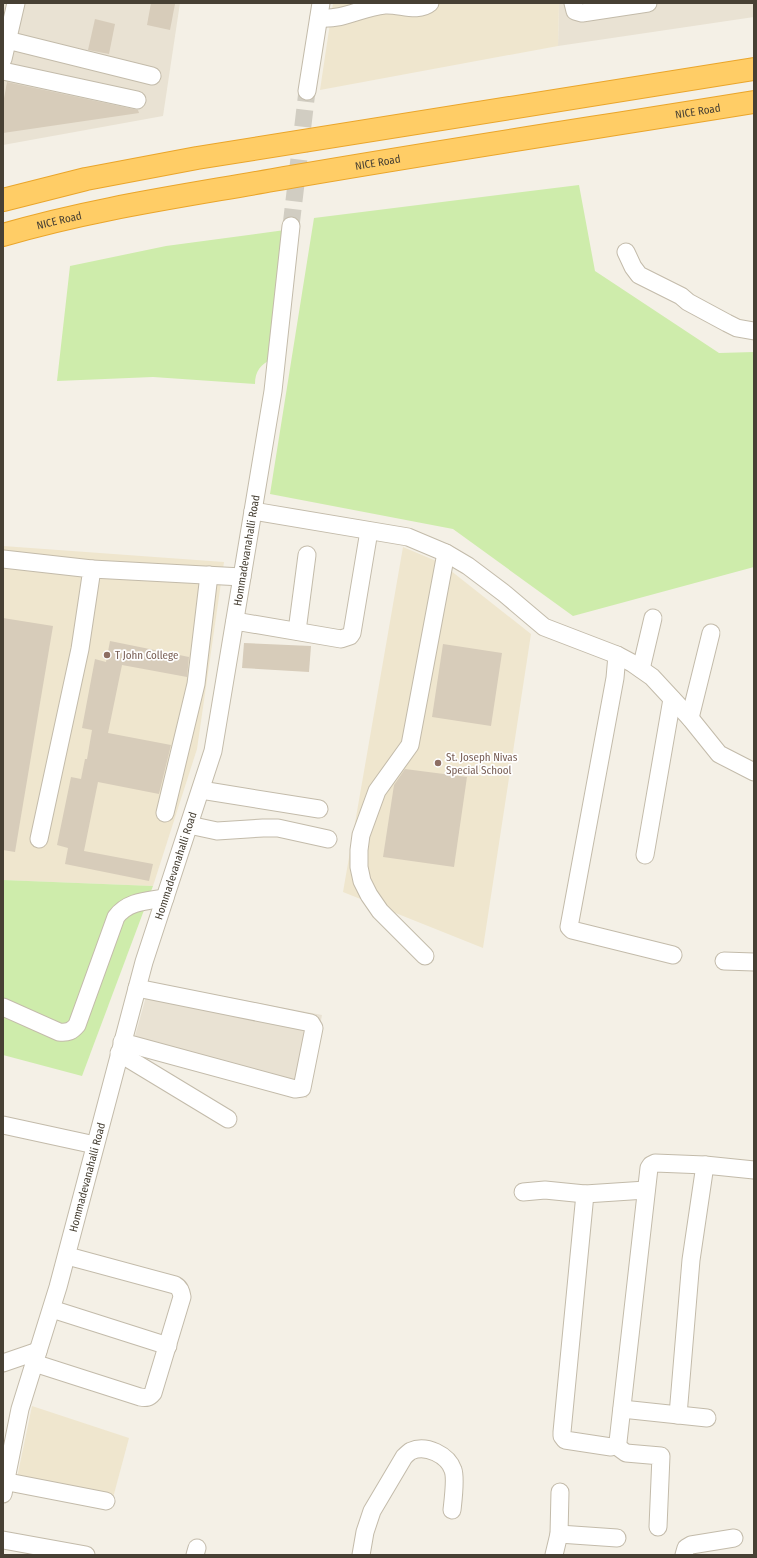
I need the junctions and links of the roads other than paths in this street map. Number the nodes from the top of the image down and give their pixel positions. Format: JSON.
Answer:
{"nodes":[{"id":1,"x":16,"y":3,"type":"edge"},
{"id":2,"x":430,"y":3,"type":"edge"},
{"id":3,"x":573,"y":3,"type":"edge"},
{"id":4,"x":648,"y":3,"type":"edge"},
{"id":5,"x":320,"y":11,"type":"edge"},
{"id":6,"x":7,"y":40,"type":"junction"},
{"id":7,"x":3,"y":59,"type":"edge"},
{"id":8,"x":754,"y":69,"type":"edge"},
{"id":9,"x":3,"y":70,"type":"edge"},
{"id":10,"x":152,"y":76,"type":"dead end"},
{"id":11,"x":307,"y":91,"type":"tunnel mouth"},
{"id":12,"x":137,"y":100,"type":"dead end"},
{"id":13,"x":754,"y":102,"type":"edge"},
{"id":14,"x":3,"y":200,"type":"edge"},
{"id":15,"x":291,"y":226,"type":"tunnel mouth"},
{"id":16,"x":3,"y":235,"type":"edge"},
{"id":17,"x":626,"y":252,"type":"dead end"},
{"id":18,"x":754,"y":331,"type":"edge"},
{"id":19,"x":253,"y":511,"type":"junction"},
{"id":20,"x":369,"y":531,"type":"junction"},
{"id":21,"x":446,"y":553,"type":"junction"},
{"id":22,"x":307,"y":555,"type":"dead end"},
{"id":23,"x":3,"y":559,"type":"edge"},
{"id":24,"x":92,"y":569,"type":"junction"},
{"id":25,"x":209,"y":575,"type":"junction"},
{"id":26,"x":242,"y":577,"type":"junction"},
{"id":27,"x":653,"y":618,"type":"dead end"},
{"id":28,"x":235,"y":621,"type":"junction"},
{"id":29,"x":297,"y":631,"type":"junction"},
{"id":30,"x":711,"y":633,"type":"dead end"},
{"id":31,"x":617,"y":655,"type":"junction"},
{"id":32,"x":641,"y":670,"type":"junction"},
{"id":33,"x":672,"y":699,"type":"junction"},
{"id":34,"x":690,"y":718,"type":"junction"},
{"id":35,"x":754,"y":772,"type":"edge"},
{"id":36,"x":200,"y":790,"type":"junction"},
{"id":37,"x":319,"y":809,"type":"dead end"},
{"id":38,"x":166,"y":813,"type":"dead end"},
{"id":39,"x":189,"y":826,"type":"junction"},
{"id":40,"x":39,"y":839,"type":"dead end"},
{"id":41,"x":328,"y":839,"type":"dead end"},
{"id":42,"x":645,"y":855,"type":"dead end"},
{"id":43,"x":165,"y":898,"type":"junction"},
{"id":44,"x":673,"y":955,"type":"dead end"},
{"id":45,"x":425,"y":956,"type":"dead end"},
{"id":46,"x":724,"y":961,"type":"dead end"},
{"id":47,"x":754,"y":962,"type":"edge"},
{"id":48,"x":137,"y":988,"type":"junction"},
{"id":49,"x":3,"y":1007,"type":"edge"},
{"id":50,"x":121,"y":1048,"type":"junction"},
{"id":51,"x":228,"y":1119,"type":"dead end"},
{"id":52,"x":3,"y":1125,"type":"edge"},
{"id":53,"x":95,"y":1145,"type":"junction"},
{"id":54,"x":705,"y":1165,"type":"junction"},
{"id":55,"x":754,"y":1170,"type":"edge"},
{"id":56,"x":646,"y":1190,"type":"junction"},
{"id":57,"x":523,"y":1192,"type":"dead end"},
{"id":58,"x":585,"y":1194,"type":"junction"},
{"id":59,"x":75,"y":1258,"type":"dead end"},
{"id":60,"x":58,"y":1311,"type":"dead end"},
{"id":61,"x":168,"y":1346,"type":"junction"},
{"id":62,"x":36,"y":1357,"type":"junction"},
{"id":63,"x":3,"y":1363,"type":"edge"},
{"id":64,"x":622,"y":1409,"type":"junction"},
{"id":65,"x":678,"y":1415,"type":"junction"},
{"id":66,"x":707,"y":1418,"type":"dead end"},
{"id":67,"x":615,"y":1445,"type":"junction"},
{"id":68,"x":4,"y":1486,"type":"edge"},
{"id":69,"x":560,"y":1492,"type":"dead end"},
{"id":70,"x":106,"y":1501,"type":"dead end"},
{"id":71,"x":452,"y":1510,"type":"dead end"},
{"id":72,"x":658,"y":1527,"type":"dead end"},
{"id":73,"x":559,"y":1534,"type":"junction"},
{"id":74,"x":617,"y":1538,"type":"dead end"},
{"id":75,"x":734,"y":1538,"type":"dead end"},
{"id":76,"x":3,"y":1540,"type":"edge"},
{"id":77,"x":86,"y":1555,"type":"edge"},
{"id":78,"x":361,"y":1555,"type":"edge"},
{"id":79,"x":554,"y":1555,"type":"edge"},
{"id":80,"x":684,"y":1555,"type":"edge"}],
"edges":[{"from":1,"to":6,"type":"street"},
{"from":2,"to":5,"type":"street"},
{"from":3,"to":4,"type":"street"},
{"from":5,"to":11,"type":"street"},
{"from":6,"to":7,"type":"street"},
{"from":6,"to":10,"type":"street"},
{"from":8,"to":14,"type":"highway"},
{"from":9,"to":12,"type":"street"},
{"from":13,"to":16,"type":"highway","name":"NICE Road"},
{"from":15,"to":19,"type":"street","name":"Hommadevanahalli Road"},
{"from":17,"to":18,"type":"street"},
{"from":19,"to":20,"type":"street"},
{"from":19,"to":26,"type":"street","name":"Hommadevanahalli Road"},
{"from":20,"to":21,"type":"street"},
{"from":20,"to":29,"type":"street"},
{"from":21,"to":31,"type":"street"},
{"from":21,"to":45,"type":"street"},
{"from":22,"to":29,"type":"street"},
{"from":23,"to":24,"type":"street"},
{"from":24,"to":25,"type":"street"},
{"from":24,"to":40,"type":"street"},
{"from":25,"to":26,"type":"street"},
{"from":25,"to":38,"type":"street"},
{"from":26,"to":28,"type":"street","name":"Hommadevanahalli Road"},
{"from":27,"to":32,"type":"street"},
{"from":28,"to":29,"type":"street"},
{"from":28,"to":36,"type":"street","name":"Hommadevanahalli Road"},
{"from":30,"to":34,"type":"street"},
{"from":31,"to":32,"type":"street"},
{"from":31,"to":44,"type":"street"},
{"from":32,"to":33,"type":"street"},
{"from":33,"to":34,"type":"street"},
{"from":33,"to":42,"type":"street"},
{"from":34,"to":35,"type":"street"},
{"from":36,"to":37,"type":"street"},
{"from":36,"to":39,"type":"street","name":"Hommadevanahalli Road"},
{"from":39,"to":41,"type":"street"},
{"from":39,"to":43,"type":"street","name":"Hommadevanahalli Road"},
{"from":43,"to":48,"type":"street","name":"Hommadevanahalli Road"},
{"from":43,"to":49,"type":"street"},
{"from":46,"to":47,"type":"street"},
{"from":48,"to":50,"type":"street","name":"Hommadevanahalli Road"},
{"from":48,"to":50,"type":"street"},
{"from":50,"to":51,"type":"street"},
{"from":50,"to":53,"type":"street","name":"Hommadevanahalli Road"},
{"from":52,"to":53,"type":"street"},
{"from":53,"to":62,"type":"street","name":"Hommadevanahalli Road"},
{"from":54,"to":55,"type":"street"},
{"from":54,"to":56,"type":"street"},
{"from":54,"to":65,"type":"street"},
{"from":56,"to":58,"type":"street"},
{"from":56,"to":64,"type":"street"},
{"from":57,"to":58,"type":"street"},
{"from":58,"to":67,"type":"street"},
{"from":59,"to":61,"type":"street"},
{"from":60,"to":61,"type":"street"},
{"from":61,"to":62,"type":"street"},
{"from":62,"to":63,"type":"street"},
{"from":62,"to":68,"type":"street","name":"Hommadevanahalli Road"},
{"from":64,"to":65,"type":"street"},
{"from":64,"to":67,"type":"street"},
{"from":65,"to":66,"type":"street"},
{"from":67,"to":72,"type":"street"},
{"from":68,"to":70,"type":"street"},
{"from":69,"to":73,"type":"street"},
{"from":71,"to":78,"type":"street"},
{"from":73,"to":74,"type":"street"},
{"from":73,"to":79,"type":"street"},
{"from":75,"to":80,"type":"street"},
{"from":76,"to":77,"type":"street"}]}
